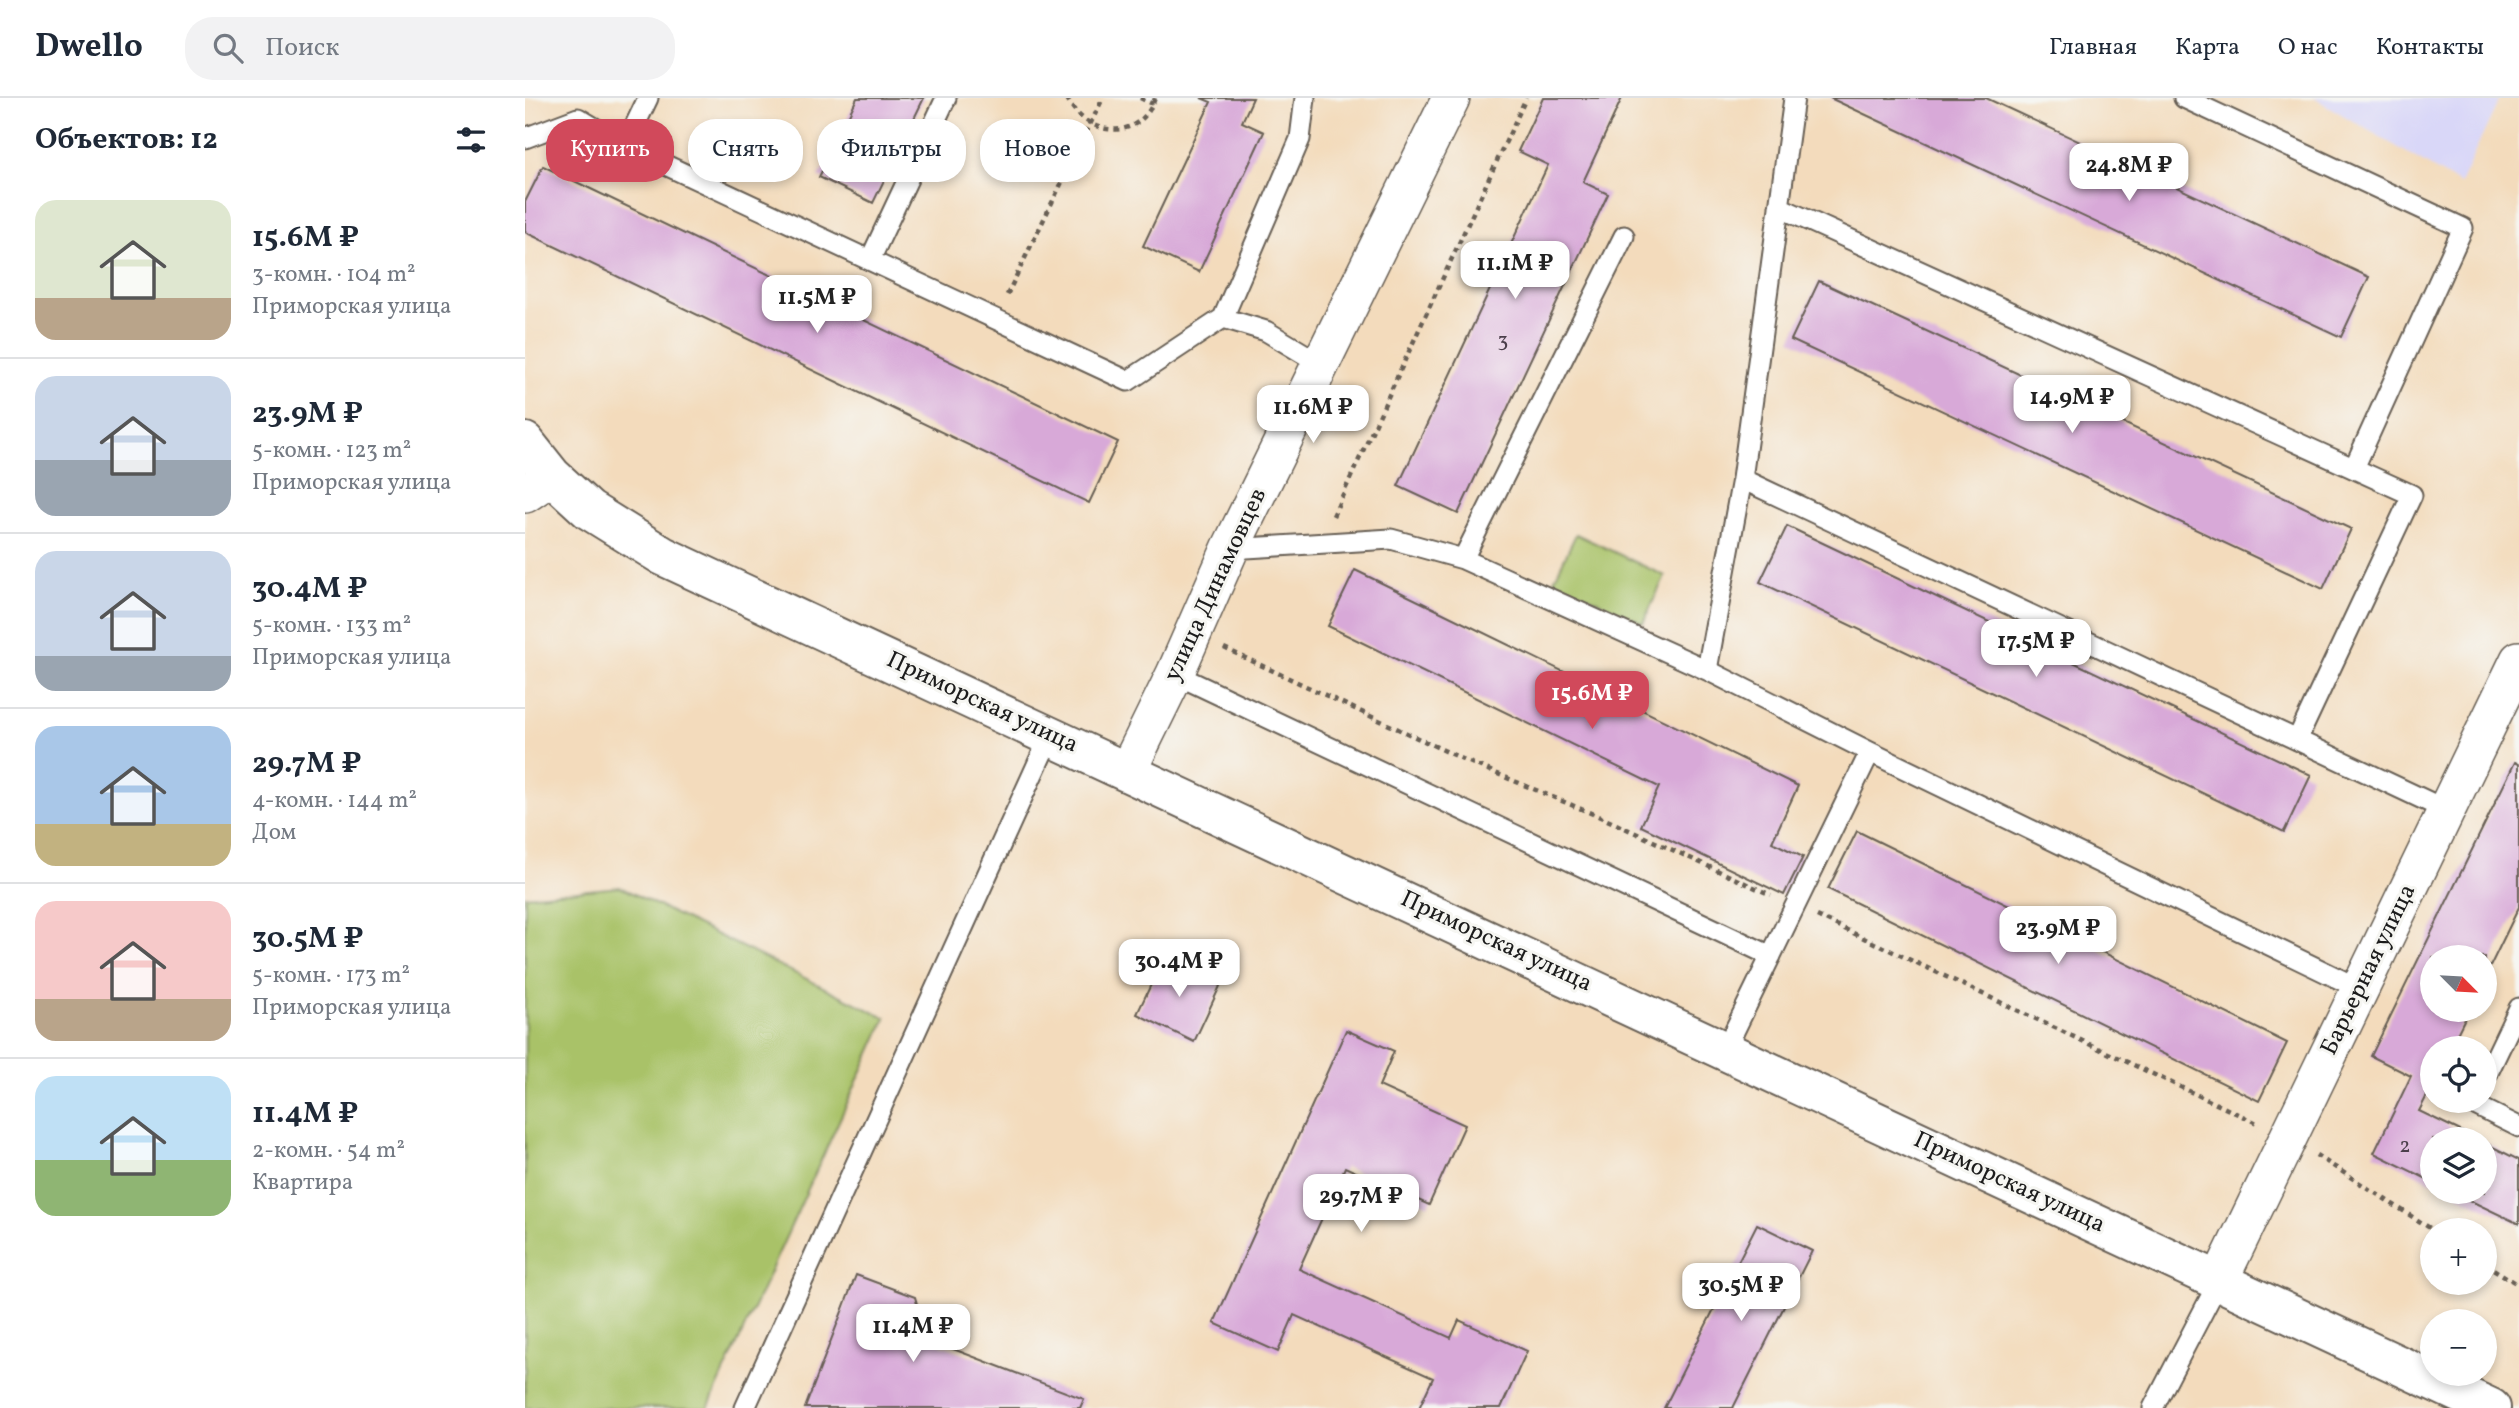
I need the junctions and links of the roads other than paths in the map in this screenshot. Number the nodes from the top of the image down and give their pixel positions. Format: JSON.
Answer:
{"nodes":[{"id":1,"x":648,"y":98,"type":"edge"},
{"id":2,"x":946,"y":98,"type":"edge"},
{"id":3,"x":1305,"y":98,"type":"edge"},
{"id":4,"x":1451,"y":98,"type":"edge"},
{"id":5,"x":1794,"y":98,"type":"edge"},
{"id":6,"x":2184,"y":98,"type":"edge"},
{"id":7,"x":638,"y":119,"type":"edge"},
{"id":8,"x":546,"y":130,"type":"edge"},
{"id":9,"x":525,"y":138,"type":"edge"},
{"id":10,"x":674,"y":169,"type":"edge"},
{"id":11,"x":1779,"y":207,"type":"junction"},
{"id":12,"x":1624,"y":236,"type":"dead end"},
{"id":13,"x":870,"y":260,"type":"junction"},
{"id":14,"x":1223,"y":318,"type":"junction"},
{"id":15,"x":1321,"y":364,"type":"junction"},
{"id":16,"x":525,"y":442,"type":"edge"},
{"id":17,"x":2354,"y":468,"type":"junction"},
{"id":18,"x":1742,"y":479,"type":"junction"},
{"id":19,"x":538,"y":485,"type":"edge"},
{"id":20,"x":1230,"y":549,"type":"junction"},
{"id":21,"x":1463,"y":559,"type":"junction"},
{"id":22,"x":2519,"y":660,"type":"edge"},
{"id":23,"x":1707,"y":670,"type":"junction"},
{"id":24,"x":1175,"y":674,"type":"junction"},
{"id":25,"x":1051,"y":734,"type":"junction"},
{"id":26,"x":2297,"y":740,"type":"junction"},
{"id":27,"x":1870,"y":752,"type":"junction"},
{"id":28,"x":1128,"y":770,"type":"junction"},
{"id":29,"x":2446,"y":810,"type":"junction"},
{"id":30,"x":1772,"y":956,"type":"junction"},
{"id":31,"x":2360,"y":989,"type":"junction"},
{"id":32,"x":2519,"y":1009,"type":"edge"},
{"id":33,"x":1725,"y":1050,"type":"junction"},
{"id":34,"x":2497,"y":1054,"type":"edge"},
{"id":35,"x":2491,"y":1113,"type":"edge"},
{"id":36,"x":2519,"y":1127,"type":"edge"},
{"id":37,"x":2219,"y":1281,"type":"junction"},
{"id":38,"x":745,"y":1408,"type":"edge"},
{"id":39,"x":2153,"y":1408,"type":"edge"},
{"id":40,"x":2491,"y":1408,"type":"edge"}],
"edges":[{"from":1,"to":7,"type":"lane"},
{"from":2,"to":13,"type":"lane"},
{"from":3,"to":14,"type":"lane"},
{"from":4,"to":15,"type":"street","name":"улица Динамовцев"},
{"from":5,"to":11,"type":"lane"},
{"from":6,"to":17,"type":"lane"},
{"from":8,"to":9,"type":"lane"},
{"from":10,"to":13,"type":"lane"},
{"from":11,"to":17,"type":"lane"},
{"from":11,"to":18,"type":"lane"},
{"from":12,"to":21,"type":"lane"},
{"from":13,"to":14,"type":"lane"},
{"from":14,"to":15,"type":"lane"},
{"from":15,"to":20,"type":"street","name":"улица Динамовцев"},
{"from":16,"to":19,"type":"highway","name":"Приморская улица"},
{"from":17,"to":26,"type":"lane"},
{"from":18,"to":23,"type":"lane"},
{"from":18,"to":26,"type":"lane"},
{"from":19,"to":25,"type":"highway","name":"Приморская улица"},
{"from":20,"to":21,"type":"lane"},
{"from":20,"to":24,"type":"street","name":"улица Динамовцев"},
{"from":21,"to":23,"type":"lane"},
{"from":22,"to":29,"type":"street","name":"Барьерная улица"},
{"from":23,"to":27,"type":"lane"},
{"from":24,"to":28,"type":"street","name":"улица Динамовцев"},
{"from":24,"to":30,"type":"lane"},
{"from":25,"to":28,"type":"highway","name":"Приморская улица"},
{"from":25,"to":38,"type":"lane"},
{"from":26,"to":29,"type":"lane"},
{"from":27,"to":30,"type":"lane"},
{"from":27,"to":31,"type":"lane"},
{"from":28,"to":33,"type":"highway","name":"Приморская улица"},
{"from":29,"to":31,"type":"street","name":"Барьерная улица"},
{"from":30,"to":33,"type":"lane"},
{"from":31,"to":37,"type":"street","name":"Барьерная улица"},
{"from":32,"to":34,"type":"lane"},
{"from":33,"to":37,"type":"highway","name":"Приморская улица"},
{"from":35,"to":36,"type":"lane"},
{"from":37,"to":39,"type":"lane"},
{"from":37,"to":40,"type":"highway","name":"Приморская улица"}]}
